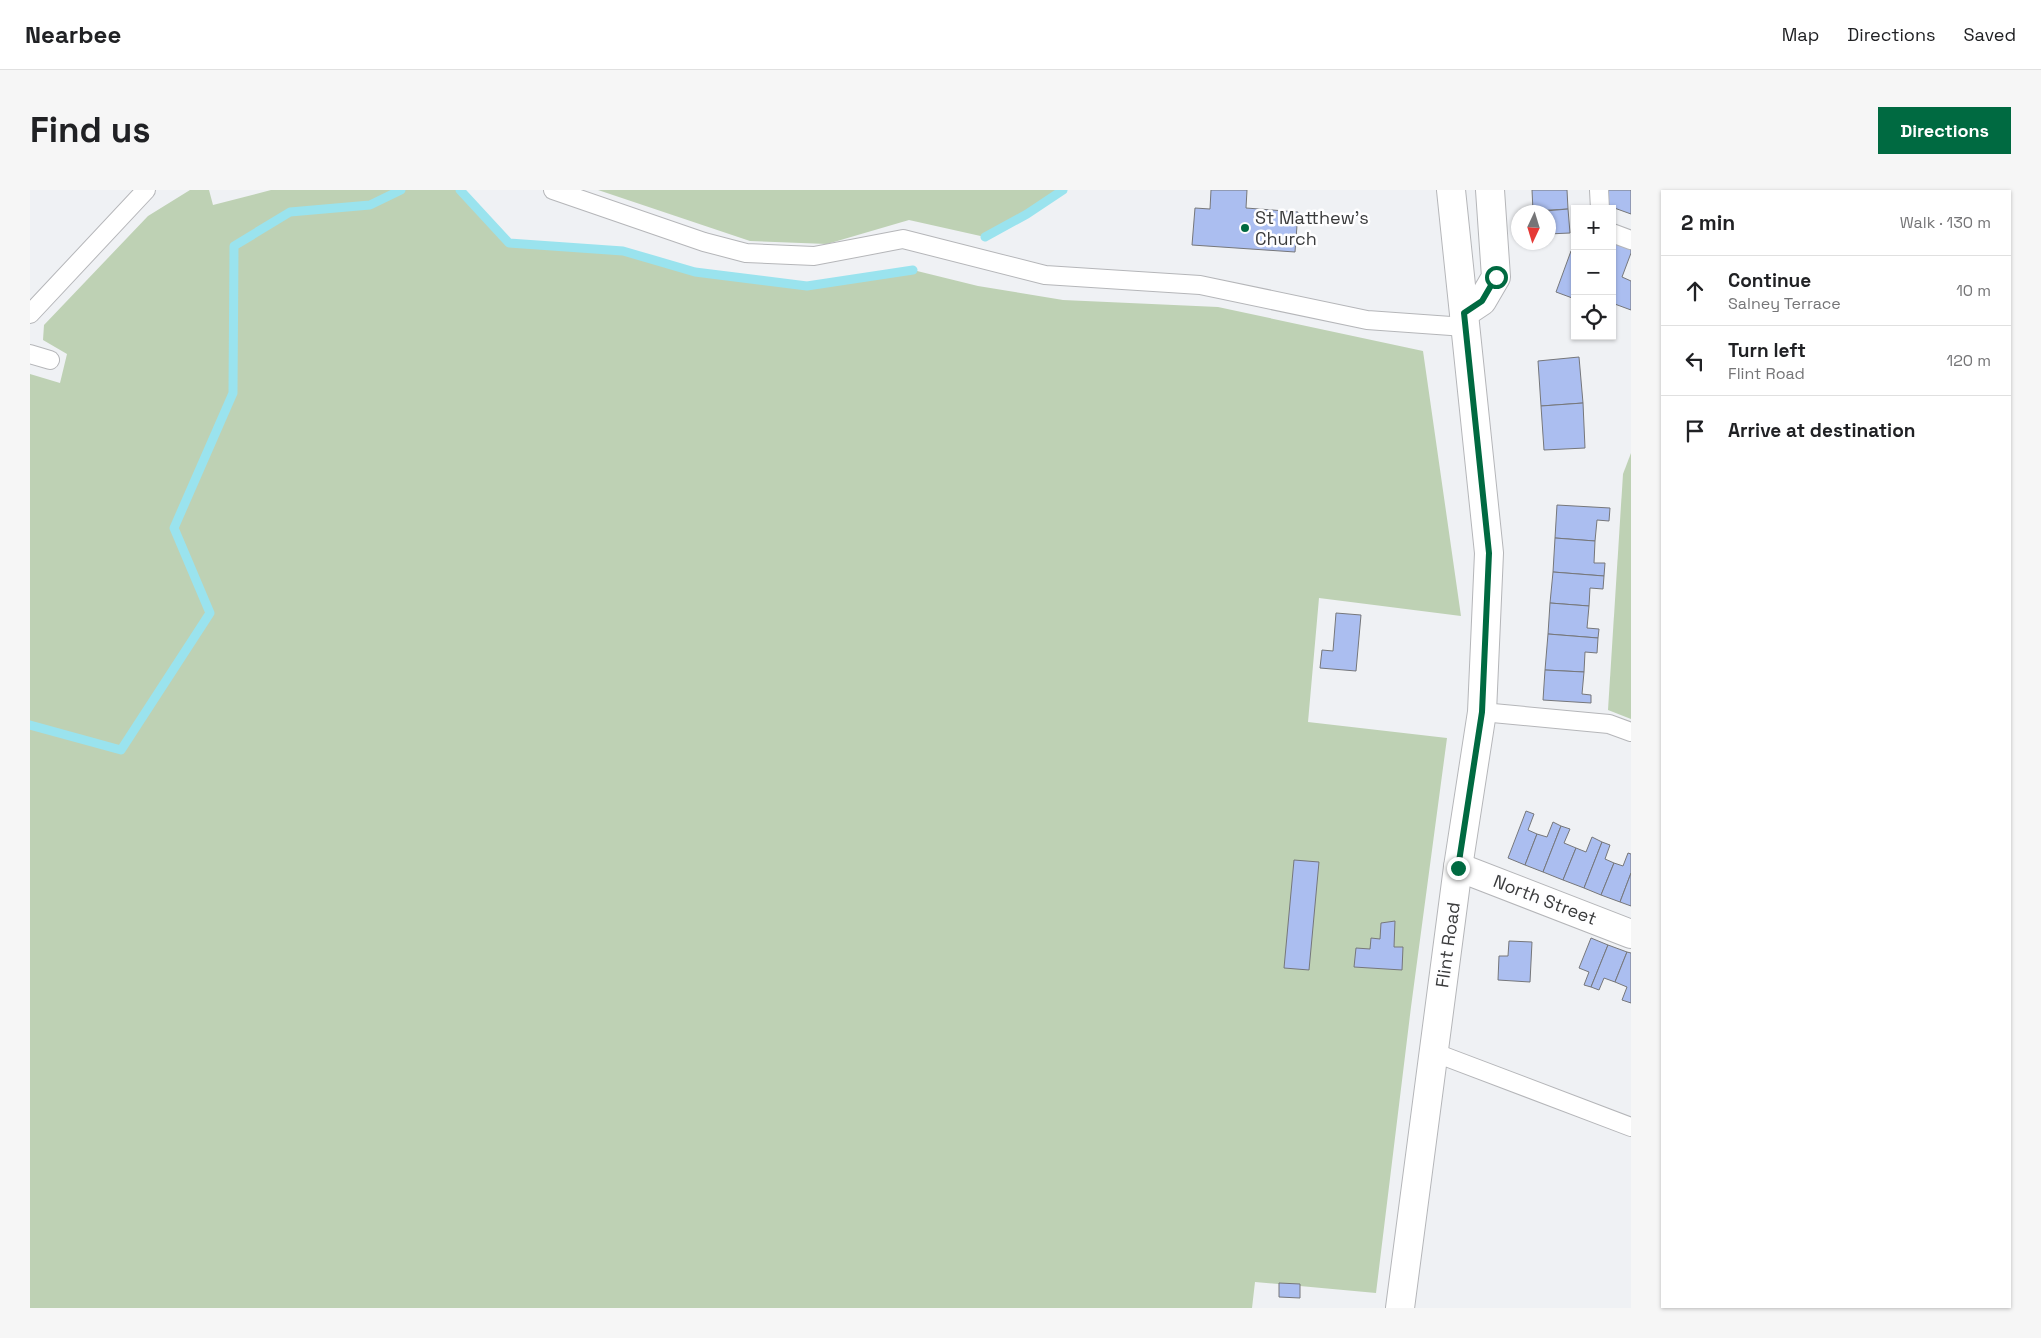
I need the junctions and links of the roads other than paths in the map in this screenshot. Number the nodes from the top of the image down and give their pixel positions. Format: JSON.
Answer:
{"nodes":[{"id":1,"x":146,"y":190,"type":"edge"},
{"id":2,"x":553,"y":190,"type":"edge"},
{"id":3,"x":1451,"y":190,"type":"edge"},
{"id":4,"x":1490,"y":190,"type":"edge"},
{"id":5,"x":1599,"y":190,"type":"edge"},
{"id":6,"x":1600,"y":205,"type":"edge"},
{"id":7,"x":1616,"y":234,"type":"edge"},
{"id":8,"x":1631,"y":240,"type":"edge"},
{"id":9,"x":30,"y":314,"type":"edge"},
{"id":10,"x":1465,"y":320,"type":"junction"},
{"id":11,"x":30,"y":354,"type":"edge"},
{"id":12,"x":50,"y":360,"type":"dead end"},
{"id":13,"x":1482,"y":712,"type":"junction"},
{"id":14,"x":1631,"y":732,"type":"edge"},
{"id":15,"x":1458,"y":868,"type":"junction"},
{"id":16,"x":1631,"y":934,"type":"edge"},
{"id":17,"x":1434,"y":1052,"type":"junction"},
{"id":18,"x":1631,"y":1127,"type":"edge"},
{"id":19,"x":1400,"y":1308,"type":"edge"}],
"edges":[{"from":1,"to":9,"type":"lane"},
{"from":2,"to":10,"type":"lane"},
{"from":3,"to":10,"type":"main road","name":"Flint Road"},
{"from":4,"to":10,"type":"main road"},
{"from":5,"to":6,"type":"lane"},
{"from":7,"to":8,"type":"lane"},
{"from":10,"to":13,"type":"main road","name":"Flint Road"},
{"from":11,"to":12,"type":"lane"},
{"from":13,"to":14,"type":"lane"},
{"from":13,"to":15,"type":"main road","name":"Flint Road"},
{"from":15,"to":16,"type":"main road","name":"North Street"},
{"from":15,"to":17,"type":"main road","name":"Flint Road"},
{"from":17,"to":18,"type":"lane"},
{"from":17,"to":19,"type":"main road","name":"Flint Road"}]}
